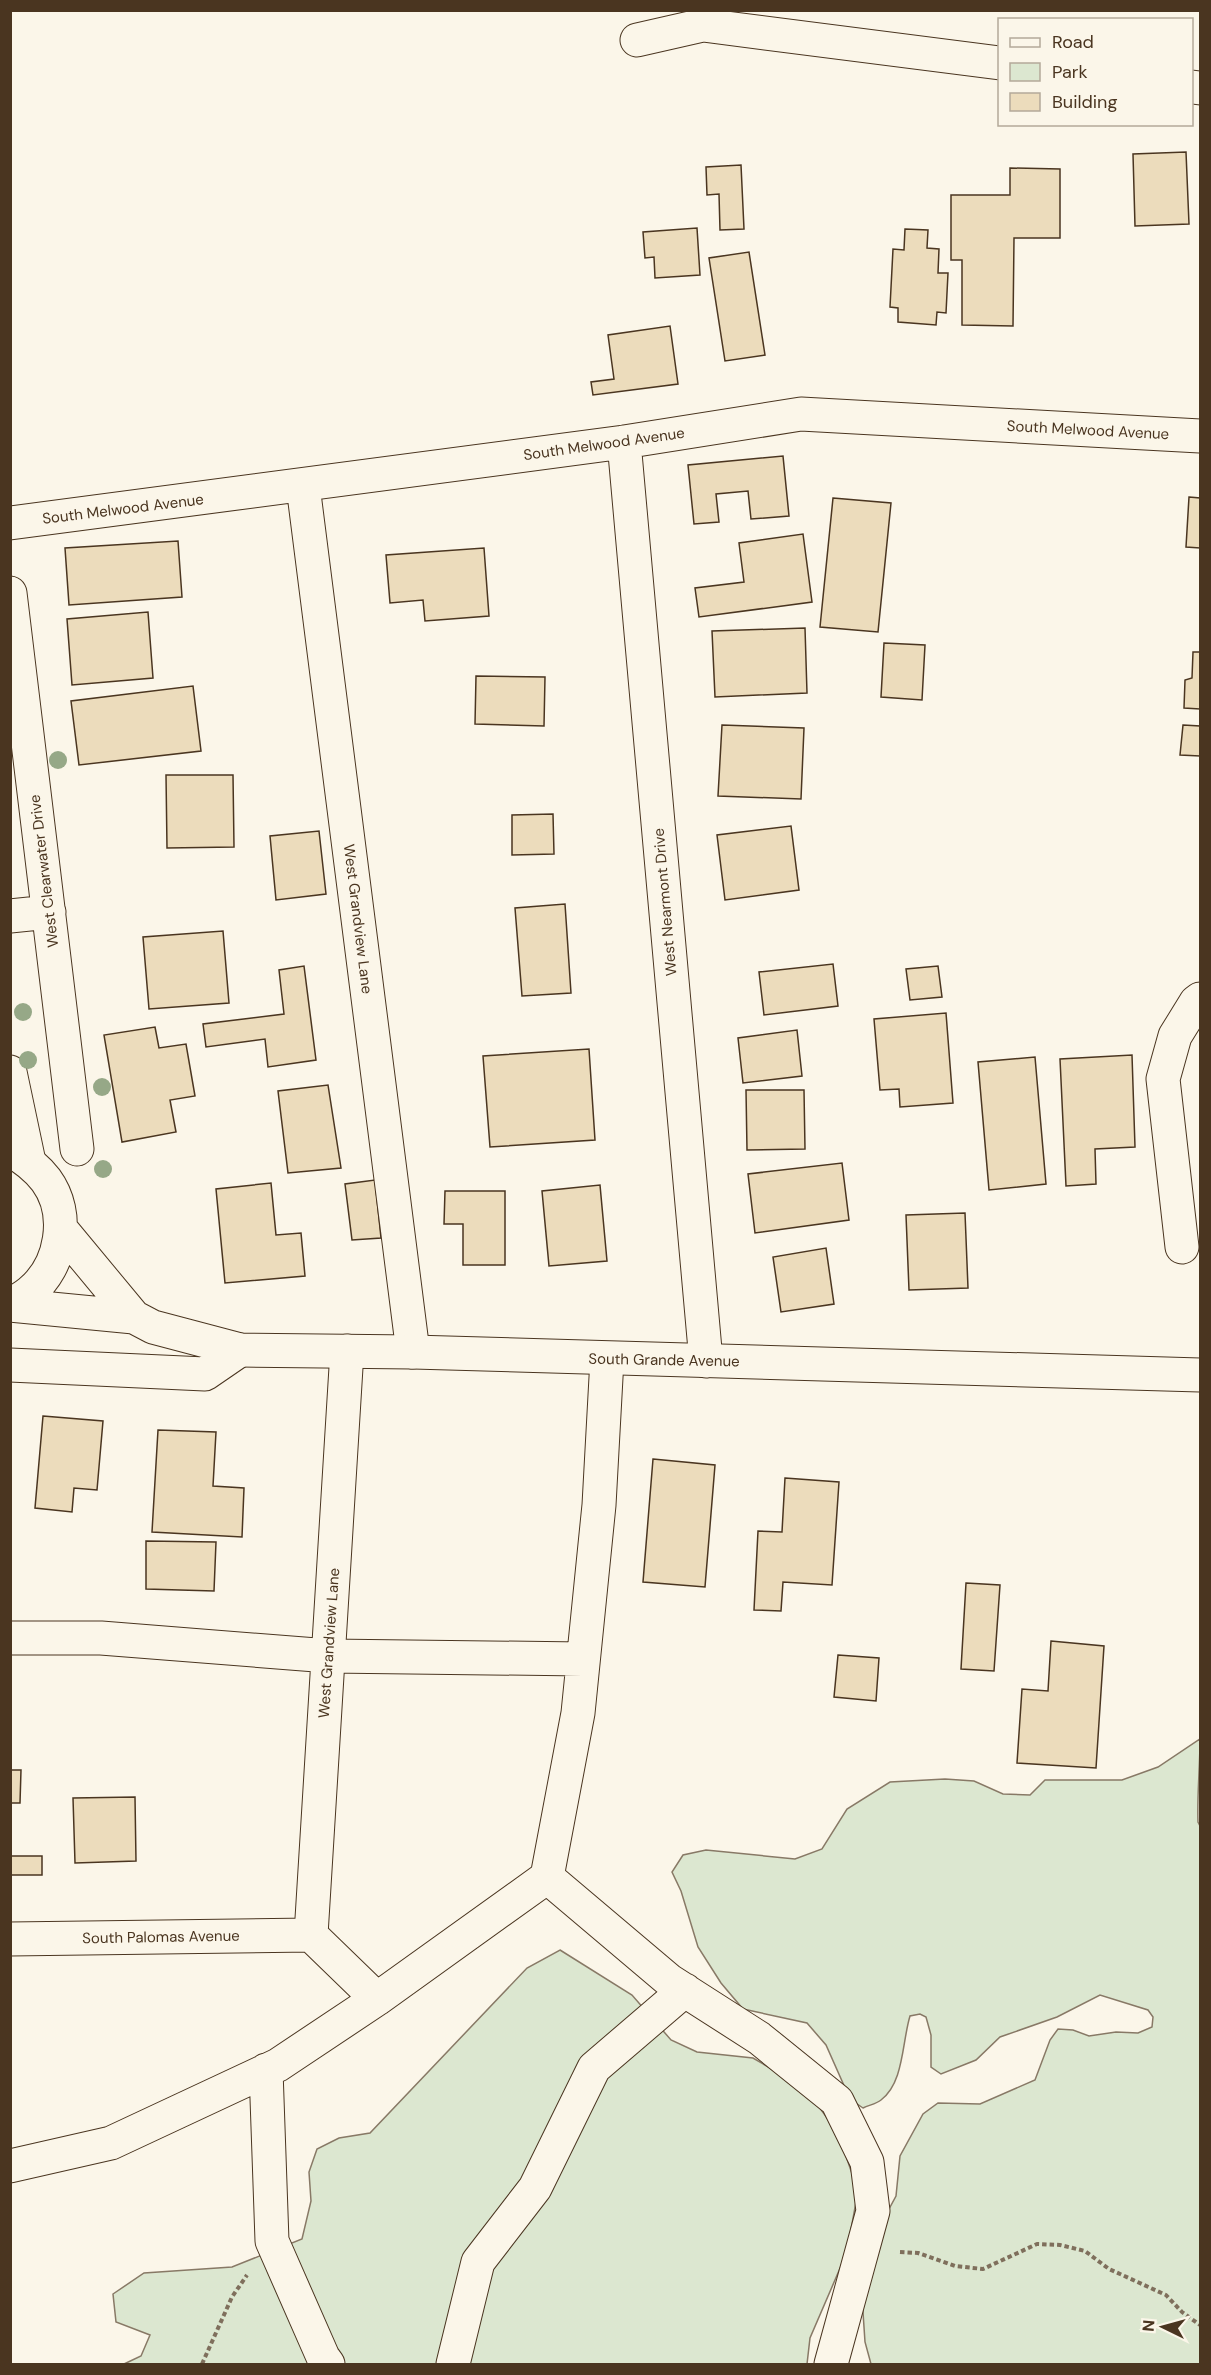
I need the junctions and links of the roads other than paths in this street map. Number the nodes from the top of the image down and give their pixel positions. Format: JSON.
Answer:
{"nodes":[{"id":1,"x":637,"y":40,"type":"dead end"},
{"id":2,"x":998,"y":63,"type":"edge"},
{"id":3,"x":1200,"y":436,"type":"edge"},
{"id":4,"x":624,"y":442,"type":"junction"},
{"id":5,"x":303,"y":486,"type":"junction"},
{"id":6,"x":10,"y":523,"type":"edge"},
{"id":7,"x":10,"y":593,"type":"edge"},
{"id":8,"x":49,"y":912,"type":"junction"},
{"id":9,"x":10,"y":916,"type":"edge"},
{"id":10,"x":1200,"y":999,"type":"edge"},
{"id":11,"x":10,"y":1072,"type":"edge"},
{"id":12,"x":77,"y":1149,"type":"dead end"},
{"id":13,"x":20,"y":1156,"type":"edge"},
{"id":14,"x":61,"y":1229,"type":"junction"},
{"id":15,"x":1182,"y":1246,"type":"dead end"},
{"id":16,"x":10,"y":1305,"type":"edge"},
{"id":17,"x":134,"y":1317,"type":"junction"},
{"id":18,"x":240,"y":1350,"type":"junction"},
{"id":19,"x":347,"y":1351,"type":"junction"},
{"id":20,"x":413,"y":1352,"type":"junction"},
{"id":21,"x":607,"y":1359,"type":"junction"},
{"id":22,"x":706,"y":1361,"type":"junction"},
{"id":23,"x":10,"y":1365,"type":"edge"},
{"id":24,"x":1200,"y":1375,"type":"edge"},
{"id":25,"x":10,"y":1638,"type":"edge"},
{"id":26,"x":328,"y":1656,"type":"junction"},
{"id":27,"x":583,"y":1659,"type":"junction"},
{"id":28,"x":547,"y":1877,"type":"junction"},
{"id":29,"x":311,"y":1935,"type":"junction"},
{"id":30,"x":10,"y":1939,"type":"edge"},
{"id":31,"x":685,"y":1990,"type":"junction"},
{"id":32,"x":377,"y":1999,"type":"junction"},
{"id":33,"x":266,"y":2070,"type":"junction"},
{"id":34,"x":10,"y":2166,"type":"edge"},
{"id":35,"x":328,"y":2364,"type":"edge"},
{"id":36,"x":453,"y":2364,"type":"edge"},
{"id":37,"x":831,"y":2364,"type":"edge"}],
"edges":[{"from":1,"to":2,"type":"street"},
{"from":3,"to":4,"type":"street","name":"South Melwood Avenue"},
{"from":4,"to":5,"type":"street","name":"South Melwood Avenue"},
{"from":4,"to":22,"type":"street","name":"West Nearmont Drive"},
{"from":5,"to":6,"type":"street","name":"South Melwood Avenue"},
{"from":5,"to":20,"type":"street","name":"West Grandview Lane"},
{"from":7,"to":8,"type":"street","name":"West Clearwater Drive"},
{"from":8,"to":9,"type":"street"},
{"from":8,"to":12,"type":"street","name":"West Clearwater Drive"},
{"from":10,"to":15,"type":"street"},
{"from":11,"to":13,"type":"street"},
{"from":13,"to":14,"type":"street"},
{"from":14,"to":16,"type":"street"},
{"from":14,"to":17,"type":"street","name":"South Grande Avenue"},
{"from":16,"to":17,"type":"street","name":"South Grande Avenue"},
{"from":17,"to":18,"type":"street","name":"South Grande Avenue"},
{"from":18,"to":19,"type":"street","name":"South Grande Avenue"},
{"from":18,"to":23,"type":"street"},
{"from":19,"to":20,"type":"street","name":"South Grande Avenue"},
{"from":19,"to":26,"type":"street","name":"West Grandview Lane"},
{"from":20,"to":21,"type":"street","name":"South Grande Avenue"},
{"from":21,"to":22,"type":"street","name":"South Grande Avenue"},
{"from":21,"to":27,"type":"street"},
{"from":22,"to":24,"type":"street","name":"South Grande Avenue"},
{"from":25,"to":26,"type":"street"},
{"from":26,"to":27,"type":"street"},
{"from":26,"to":29,"type":"street","name":"West Grandview Lane"},
{"from":27,"to":28,"type":"street"},
{"from":28,"to":31,"type":"street"},
{"from":28,"to":32,"type":"street"},
{"from":29,"to":30,"type":"street","name":"South Palomas Avenue"},
{"from":29,"to":32,"type":"street"},
{"from":31,"to":36,"type":"street"},
{"from":31,"to":37,"type":"street"},
{"from":32,"to":33,"type":"street"},
{"from":33,"to":34,"type":"street"},
{"from":33,"to":35,"type":"street"}]}
